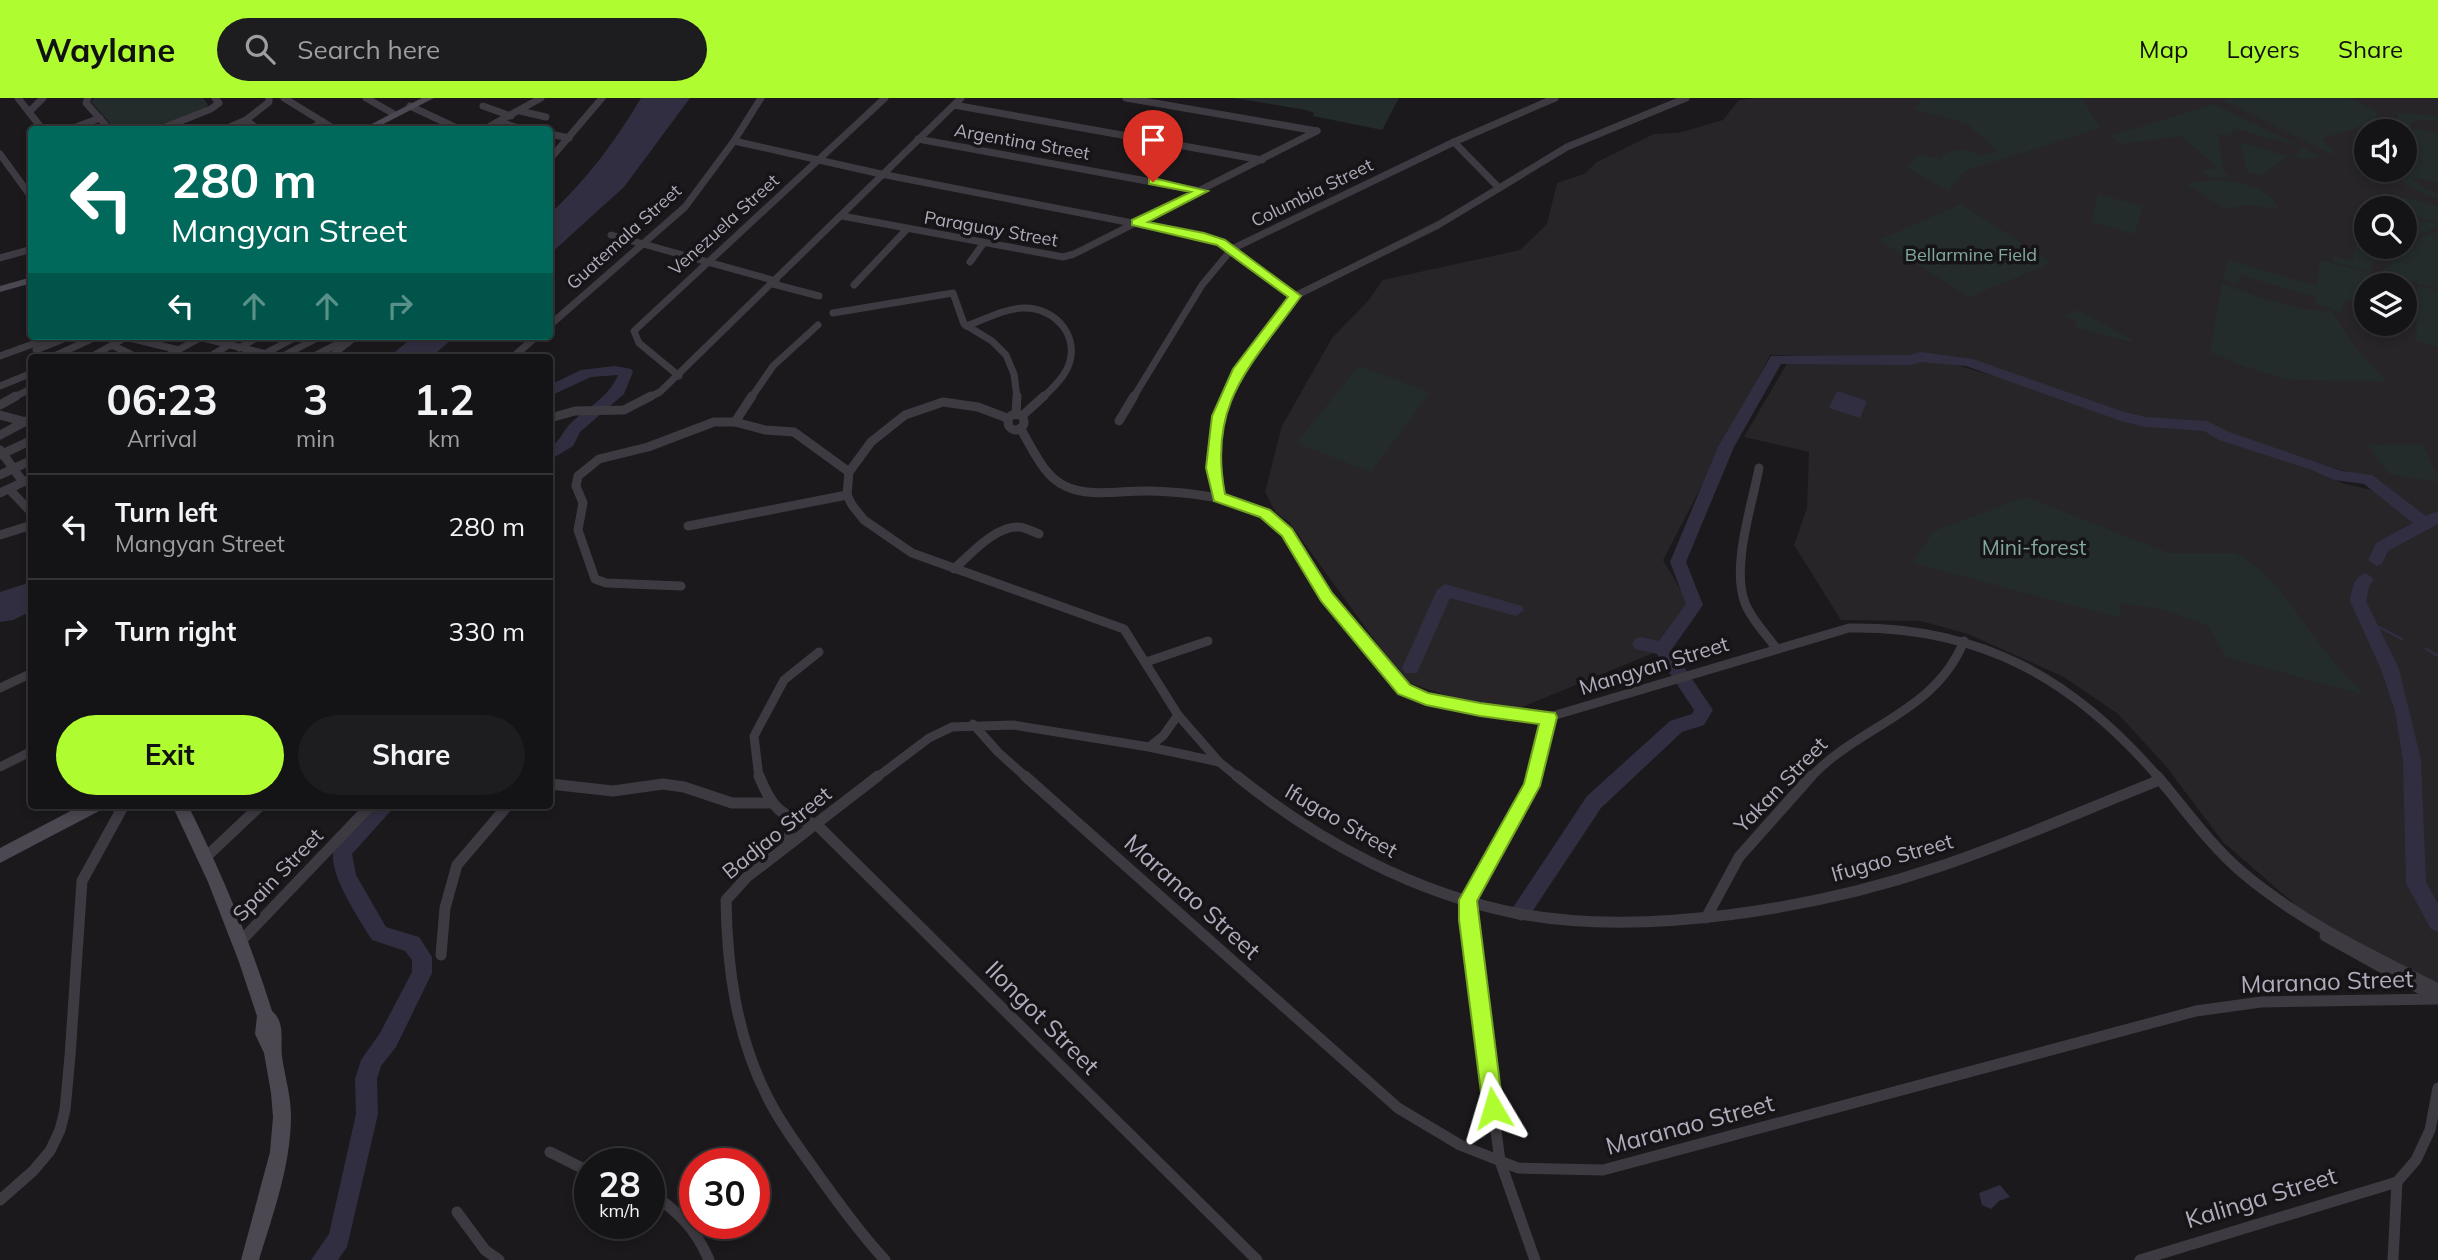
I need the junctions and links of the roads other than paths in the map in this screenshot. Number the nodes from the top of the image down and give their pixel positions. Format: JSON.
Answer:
{"nodes":[{"id":1,"x":18,"y":98,"type":"edge"},
{"id":2,"x":43,"y":98,"type":"edge"},
{"id":3,"x":88,"y":98,"type":"edge"},
{"id":4,"x":215,"y":98,"type":"edge"},
{"id":5,"x":285,"y":98,"type":"edge"},
{"id":6,"x":366,"y":98,"type":"edge"},
{"id":7,"x":429,"y":98,"type":"edge"},
{"id":8,"x":541,"y":98,"type":"edge"},
{"id":9,"x":602,"y":98,"type":"edge"},
{"id":10,"x":761,"y":98,"type":"edge"},
{"id":11,"x":885,"y":98,"type":"edge"},
{"id":12,"x":961,"y":98,"type":"edge"},
{"id":13,"x":1126,"y":98,"type":"edge"},
{"id":14,"x":1555,"y":98,"type":"edge"},
{"id":15,"x":1686,"y":98,"type":"edge"},
{"id":16,"x":269,"y":100,"type":"edge"},
{"id":17,"x":954,"y":104,"type":"junction"},
{"id":18,"x":410,"y":106,"type":"junction"},
{"id":19,"x":483,"y":106,"type":"dead end"},
{"id":20,"x":520,"y":111,"type":"junction"},
{"id":21,"x":29,"y":112,"type":"junction"},
{"id":22,"x":394,"y":114,"type":"junction"},
{"id":23,"x":511,"y":116,"type":"junction"},
{"id":24,"x":546,"y":117,"type":"dead end"},
{"id":25,"x":100,"y":118,"type":"junction"},
{"id":26,"x":246,"y":120,"type":"junction"},
{"id":27,"x":323,"y":122,"type":"junction"},
{"id":28,"x":500,"y":122,"type":"junction"},
{"id":29,"x":40,"y":126,"type":"edge"},
{"id":30,"x":79,"y":126,"type":"edge"},
{"id":31,"x":107,"y":126,"type":"edge"},
{"id":32,"x":169,"y":126,"type":"edge"},
{"id":33,"x":232,"y":126,"type":"edge"},
{"id":34,"x":254,"y":126,"type":"edge"},
{"id":35,"x":316,"y":126,"type":"edge"},
{"id":36,"x":330,"y":126,"type":"edge"},
{"id":37,"x":372,"y":126,"type":"edge"},
{"id":38,"x":452,"y":126,"type":"edge"},
{"id":39,"x":491,"y":126,"type":"edge"},
{"id":40,"x":512,"y":126,"type":"edge"},
{"id":41,"x":553,"y":135,"type":"edge"},
{"id":42,"x":569,"y":138,"type":"junction"},
{"id":43,"x":918,"y":139,"type":"junction"},
{"id":44,"x":734,"y":141,"type":"junction"},
{"id":45,"x":1454,"y":142,"type":"junction"},
{"id":46,"x":0,"y":154,"type":"edge"},
{"id":47,"x":553,"y":154,"type":"edge"},
{"id":48,"x":818,"y":160,"type":"junction"},
{"id":49,"x":1263,"y":160,"type":"junction"},
{"id":50,"x":881,"y":174,"type":"junction"},
{"id":51,"x":1499,"y":188,"type":"junction"},
{"id":52,"x":1202,"y":191,"type":"junction"},
{"id":53,"x":28,"y":192,"type":"edge"},
{"id":54,"x":842,"y":216,"type":"junction"},
{"id":55,"x":1136,"y":223,"type":"junction"},
{"id":56,"x":906,"y":230,"type":"junction"},
{"id":57,"x":611,"y":235,"type":"dead end"},
{"id":58,"x":983,"y":244,"type":"junction"},
{"id":59,"x":642,"y":245,"type":"junction"},
{"id":60,"x":28,"y":250,"type":"edge"},
{"id":61,"x":1232,"y":250,"type":"junction"},
{"id":62,"x":1,"y":255,"type":"edge"},
{"id":63,"x":970,"y":262,"type":"dead end"},
{"id":64,"x":706,"y":263,"type":"junction"},
{"id":65,"x":28,"y":281,"type":"edge"},
{"id":66,"x":774,"y":282,"type":"junction"},
{"id":67,"x":854,"y":285,"type":"dead end"},
{"id":68,"x":0,"y":289,"type":"edge"},
{"id":69,"x":818,"y":296,"type":"dead end"},
{"id":70,"x":1295,"y":296,"type":"junction"},
{"id":71,"x":833,"y":313,"type":"dead end"},
{"id":72,"x":553,"y":322,"type":"edge"},
{"id":73,"x":818,"y":325,"type":"dead end"},
{"id":74,"x":966,"y":326,"type":"junction"},
{"id":75,"x":47,"y":340,"type":"edge"},
{"id":76,"x":58,"y":340,"type":"edge"},
{"id":77,"x":89,"y":340,"type":"edge"},
{"id":78,"x":119,"y":340,"type":"edge"},
{"id":79,"x":140,"y":340,"type":"edge"},
{"id":80,"x":195,"y":340,"type":"edge"},
{"id":81,"x":209,"y":340,"type":"edge"},
{"id":82,"x":228,"y":340,"type":"edge"},
{"id":83,"x":255,"y":340,"type":"edge"},
{"id":84,"x":293,"y":340,"type":"edge"},
{"id":85,"x":312,"y":340,"type":"edge"},
{"id":86,"x":342,"y":340,"type":"edge"},
{"id":87,"x":532,"y":340,"type":"edge"},
{"id":88,"x":111,"y":345,"type":"junction"},
{"id":89,"x":223,"y":345,"type":"junction"},
{"id":90,"x":34,"y":347,"type":"junction"},
{"id":91,"x":179,"y":350,"type":"junction"},
{"id":92,"x":239,"y":353,"type":"edge"},
{"id":93,"x":41,"y":354,"type":"edge"},
{"id":94,"x":59,"y":354,"type":"edge"},
{"id":95,"x":96,"y":354,"type":"edge"},
{"id":96,"x":130,"y":354,"type":"edge"},
{"id":97,"x":171,"y":354,"type":"edge"},
{"id":98,"x":212,"y":354,"type":"edge"},
{"id":99,"x":267,"y":354,"type":"edge"},
{"id":100,"x":277,"y":354,"type":"edge"},
{"id":101,"x":280,"y":354,"type":"edge"},
{"id":102,"x":317,"y":354,"type":"edge"},
{"id":103,"x":516,"y":354,"type":"edge"},
{"id":104,"x":0,"y":356,"type":"edge"},
{"id":105,"x":28,"y":375,"type":"edge"},
{"id":106,"x":679,"y":376,"type":"junction"},
{"id":107,"x":0,"y":386,"type":"edge"},
{"id":108,"x":28,"y":390,"type":"edge"},
{"id":109,"x":0,"y":405,"type":"edge"},
{"id":110,"x":1,"y":416,"type":"edge"},
{"id":111,"x":1015,"y":416,"type":"junction"},
{"id":112,"x":553,"y":417,"type":"edge"},
{"id":113,"x":28,"y":421,"type":"edge"},
{"id":114,"x":28,"y":421,"type":"edge"},
{"id":115,"x":1119,"y":421,"type":"dead end"},
{"id":116,"x":735,"y":422,"type":"junction"},
{"id":117,"x":1020,"y":428,"type":"junction"},
{"id":118,"x":0,"y":435,"type":"edge"},
{"id":119,"x":28,"y":442,"type":"edge"},
{"id":120,"x":1,"y":453,"type":"edge"},
{"id":121,"x":28,"y":462,"type":"edge"},
{"id":122,"x":1759,"y":468,"type":"dead end"},
{"id":123,"x":12,"y":469,"type":"junction"},
{"id":124,"x":849,"y":472,"type":"junction"},
{"id":125,"x":0,"y":475,"type":"edge"},
{"id":126,"x":27,"y":480,"type":"edge"},
{"id":127,"x":4,"y":491,"type":"edge"},
{"id":128,"x":847,"y":495,"type":"junction"},
{"id":129,"x":1219,"y":497,"type":"junction"},
{"id":130,"x":28,"y":510,"type":"edge"},
{"id":131,"x":28,"y":526,"type":"edge"},
{"id":132,"x":688,"y":526,"type":"dead end"},
{"id":133,"x":0,"y":534,"type":"edge"},
{"id":134,"x":1039,"y":534,"type":"dead end"},
{"id":135,"x":954,"y":569,"type":"junction"},
{"id":136,"x":681,"y":586,"type":"dead end"},
{"id":137,"x":1208,"y":641,"type":"dead end"},
{"id":138,"x":1964,"y":641,"type":"junction"},
{"id":139,"x":1776,"y":648,"type":"junction"},
{"id":140,"x":819,"y":652,"type":"dead end"},
{"id":141,"x":1146,"y":662,"type":"junction"},
{"id":142,"x":28,"y":675,"type":"edge"},
{"id":143,"x":0,"y":688,"type":"edge"},
{"id":144,"x":1178,"y":715,"type":"junction"},
{"id":145,"x":1549,"y":717,"type":"junction"},
{"id":146,"x":973,"y":724,"type":"junction"},
{"id":147,"x":1149,"y":747,"type":"junction"},
{"id":148,"x":28,"y":753,"type":"edge"},
{"id":149,"x":1219,"y":762,"type":"junction"},
{"id":150,"x":0,"y":767,"type":"edge"},
{"id":151,"x":2160,"y":780,"type":"junction"},
{"id":152,"x":553,"y":784,"type":"edge"},
{"id":153,"x":771,"y":803,"type":"junction"},
{"id":154,"x":88,"y":809,"type":"edge"},
{"id":155,"x":122,"y":809,"type":"edge"},
{"id":156,"x":182,"y":809,"type":"edge"},
{"id":157,"x":257,"y":809,"type":"edge"},
{"id":158,"x":367,"y":809,"type":"edge"},
{"id":159,"x":504,"y":809,"type":"edge"},
{"id":160,"x":791,"y":820,"type":"junction"},
{"id":161,"x":816,"y":824,"type":"junction"},
{"id":162,"x":788,"y":844,"type":"junction"},
{"id":163,"x":0,"y":856,"type":"edge"},
{"id":164,"x":206,"y":858,"type":"junction"},
{"id":165,"x":1468,"y":900,"type":"junction"},
{"id":166,"x":1706,"y":918,"type":"junction"},
{"id":167,"x":2311,"y":923,"type":"junction"},
{"id":168,"x":241,"y":941,"type":"junction"},
{"id":169,"x":441,"y":955,"type":"dead end"},
{"id":170,"x":2438,"y":989,"type":"edge"},
{"id":171,"x":2438,"y":998,"type":"edge"},
{"id":172,"x":2438,"y":1088,"type":"edge"},
{"id":173,"x":550,"y":1152,"type":"dead end"},
{"id":174,"x":1500,"y":1161,"type":"junction"},
{"id":175,"x":574,"y":1164,"type":"edge"},
{"id":176,"x":2397,"y":1182,"type":"junction"},
{"id":177,"x":0,"y":1200,"type":"edge"},
{"id":178,"x":665,"y":1202,"type":"edge"},
{"id":179,"x":457,"y":1212,"type":"dead end"},
{"id":180,"x":250,"y":1260,"type":"edge"},
{"id":181,"x":499,"y":1260,"type":"edge"},
{"id":182,"x":709,"y":1260,"type":"edge"},
{"id":183,"x":885,"y":1260,"type":"edge"},
{"id":184,"x":1257,"y":1260,"type":"edge"},
{"id":185,"x":1535,"y":1260,"type":"edge"},
{"id":186,"x":2140,"y":1260,"type":"edge"},
{"id":187,"x":2393,"y":1260,"type":"edge"}],
"edges":[{"from":1,"to":21,"type":"street"},
{"from":2,"to":21,"type":"street"},
{"from":3,"to":25,"type":"street"},
{"from":4,"to":32,"type":"street"},
{"from":5,"to":16,"type":"street"},
{"from":5,"to":27,"type":"street"},
{"from":6,"to":22,"type":"street"},
{"from":7,"to":18,"type":"street"},
{"from":8,"to":20,"type":"street"},
{"from":9,"to":42,"type":"street"},
{"from":10,"to":44,"type":"street","name":"Guatemala Street"},
{"from":11,"to":48,"type":"street","name":"Venezuela Street"},
{"from":12,"to":17,"type":"street"},
{"from":13,"to":49,"type":"street","name":"Paraguay Street"},
{"from":14,"to":45,"type":"street","name":"Columbia Street"},
{"from":15,"to":51,"type":"street"},
{"from":16,"to":26,"type":"street"},
{"from":17,"to":43,"type":"street"},
{"from":17,"to":49,"type":"street"},
{"from":18,"to":22,"type":"street"},
{"from":18,"to":38,"type":"street"},
{"from":19,"to":23,"type":"street"},
{"from":20,"to":23,"type":"street"},
{"from":20,"to":24,"type":"street"},
{"from":21,"to":29,"type":"street"},
{"from":22,"to":37,"type":"street"},
{"from":23,"to":28,"type":"street"},
{"from":25,"to":30,"type":"street"},
{"from":25,"to":31,"type":"street"},
{"from":26,"to":33,"type":"street"},
{"from":26,"to":34,"type":"street"},
{"from":27,"to":35,"type":"street"},
{"from":27,"to":36,"type":"street"},
{"from":28,"to":39,"type":"street"},
{"from":28,"to":40,"type":"street"},
{"from":41,"to":42,"type":"street"},
{"from":42,"to":47,"type":"street"},
{"from":43,"to":50,"type":"street"},
{"from":43,"to":52,"type":"street","name":"Argentina Street"},
{"from":44,"to":48,"type":"street"},
{"from":44,"to":59,"type":"street","name":"Guatemala Street"},
{"from":45,"to":51,"type":"street"},
{"from":45,"to":61,"type":"street","name":"Columbia Street"},
{"from":46,"to":53,"type":"street"},
{"from":48,"to":50,"type":"street"},
{"from":48,"to":64,"type":"street","name":"Venezuela Street"},
{"from":49,"to":52,"type":"street","name":"Paraguay Street"},
{"from":50,"to":54,"type":"street"},
{"from":50,"to":55,"type":"street"},
{"from":51,"to":70,"type":"street"},
{"from":52,"to":55,"type":"street","name":"Paraguay Street"},
{"from":54,"to":56,"type":"street","name":"Paraguay Street"},
{"from":54,"to":66,"type":"street"},
{"from":55,"to":58,"type":"street","name":"Paraguay Street"},
{"from":55,"to":61,"type":"street"},
{"from":56,"to":58,"type":"street","name":"Paraguay Street"},
{"from":56,"to":67,"type":"street"},
{"from":57,"to":59,"type":"street"},
{"from":58,"to":63,"type":"street"},
{"from":59,"to":64,"type":"street"},
{"from":59,"to":72,"type":"street","name":"Guatemala Street"},
{"from":60,"to":62,"type":"street"},
{"from":61,"to":70,"type":"street"},
{"from":61,"to":115,"type":"street","name":"Columbia Street"},
{"from":64,"to":66,"type":"street"},
{"from":64,"to":106,"type":"street","name":"Venezuela Street"},
{"from":65,"to":68,"type":"street"},
{"from":66,"to":69,"type":"street"},
{"from":66,"to":106,"type":"street"},
{"from":70,"to":129,"type":"street"},
{"from":71,"to":74,"type":"street"},
{"from":73,"to":116,"type":"street"},
{"from":74,"to":111,"type":"street"},
{"from":74,"to":111,"type":"street"},
{"from":75,"to":90,"type":"street"},
{"from":76,"to":90,"type":"street"},
{"from":77,"to":94,"type":"street"},
{"from":78,"to":88,"type":"street"},
{"from":79,"to":91,"type":"street"},
{"from":80,"to":91,"type":"street"},
{"from":81,"to":89,"type":"street"},
{"from":82,"to":89,"type":"street"},
{"from":83,"to":92,"type":"street"},
{"from":84,"to":100,"type":"street"},
{"from":85,"to":101,"type":"street"},
{"from":86,"to":102,"type":"street"},
{"from":87,"to":103,"type":"street"},
{"from":88,"to":95,"type":"street"},
{"from":88,"to":96,"type":"street"},
{"from":89,"to":92,"type":"street"},
{"from":89,"to":98,"type":"street"},
{"from":90,"to":93,"type":"street"},
{"from":90,"to":104,"type":"street"},
{"from":91,"to":97,"type":"street"},
{"from":92,"to":99,"type":"street"},
{"from":105,"to":107,"type":"street"},
{"from":106,"to":112,"type":"street"},
{"from":108,"to":109,"type":"street"},
{"from":110,"to":113,"type":"street"},
{"from":111,"to":117,"type":"street"},
{"from":111,"to":117,"type":"street"},
{"from":111,"to":124,"type":"street"},
{"from":114,"to":118,"type":"street"},
{"from":116,"to":124,"type":"street"},
{"from":116,"to":136,"type":"street"},
{"from":117,"to":129,"type":"street","name":"Mangyan Street"},
{"from":119,"to":120,"type":"street"},
{"from":120,"to":123,"type":"street"},
{"from":121,"to":123,"type":"street"},
{"from":122,"to":139,"type":"street"},
{"from":123,"to":125,"type":"street"},
{"from":123,"to":126,"type":"street"},
{"from":124,"to":128,"type":"street"},
{"from":126,"to":127,"type":"street"},
{"from":127,"to":130,"type":"street"},
{"from":128,"to":132,"type":"street"},
{"from":128,"to":135,"type":"street","name":"Ifugao Street"},
{"from":129,"to":145,"type":"street","name":"Mangyan Street"},
{"from":131,"to":133,"type":"street"},
{"from":134,"to":135,"type":"street"},
{"from":135,"to":141,"type":"street","name":"Ifugao Street"},
{"from":137,"to":141,"type":"street"},
{"from":138,"to":139,"type":"street","name":"Mangyan Street"},
{"from":138,"to":151,"type":"street","name":"Mangyan Street"},
{"from":138,"to":166,"type":"street","name":"Yakan Street"},
{"from":139,"to":145,"type":"street","name":"Mangyan Street"},
{"from":140,"to":153,"type":"street"},
{"from":141,"to":144,"type":"street","name":"Ifugao Street"},
{"from":142,"to":143,"type":"street"},
{"from":144,"to":147,"type":"street"},
{"from":144,"to":149,"type":"street","name":"Ifugao Street"},
{"from":145,"to":165,"type":"street"},
{"from":146,"to":147,"type":"street","name":"Badjao Street"},
{"from":146,"to":161,"type":"street","name":"Badjao Street"},
{"from":146,"to":174,"type":"street","name":"Maranao Street"},
{"from":147,"to":149,"type":"street","name":"Badjao Street"},
{"from":148,"to":150,"type":"street"},
{"from":149,"to":165,"type":"street","name":"Ifugao Street"},
{"from":151,"to":166,"type":"street","name":"Ifugao Street"},
{"from":151,"to":167,"type":"street","name":"Mangyan Street"},
{"from":152,"to":153,"type":"street"},
{"from":153,"to":160,"type":"street"},
{"from":154,"to":163,"type":"street"},
{"from":155,"to":177,"type":"street"},
{"from":156,"to":164,"type":"street"},
{"from":157,"to":164,"type":"street"},
{"from":158,"to":168,"type":"street","name":"Spain Street"},
{"from":159,"to":169,"type":"street"},
{"from":160,"to":161,"type":"street"},
{"from":160,"to":162,"type":"street"},
{"from":161,"to":162,"type":"street","name":"Badjao Street"},
{"from":161,"to":184,"type":"street","name":"Ilongot Street"},
{"from":162,"to":183,"type":"street","name":"Badjao Street"},
{"from":164,"to":168,"type":"street"},
{"from":165,"to":166,"type":"street","name":"Ifugao Street"},
{"from":165,"to":174,"type":"street"},
{"from":167,"to":170,"type":"street","name":"Mangyan Street"},
{"from":167,"to":171,"type":"street","name":"Mangyan Street"},
{"from":168,"to":180,"type":"street"},
{"from":171,"to":174,"type":"street","name":"Maranao Street"},
{"from":172,"to":176,"type":"street"},
{"from":173,"to":175,"type":"street"},
{"from":174,"to":185,"type":"street"},
{"from":176,"to":186,"type":"street","name":"Kalinga Street"},
{"from":176,"to":187,"type":"street"},
{"from":178,"to":182,"type":"street"},
{"from":179,"to":181,"type":"street"}]}
